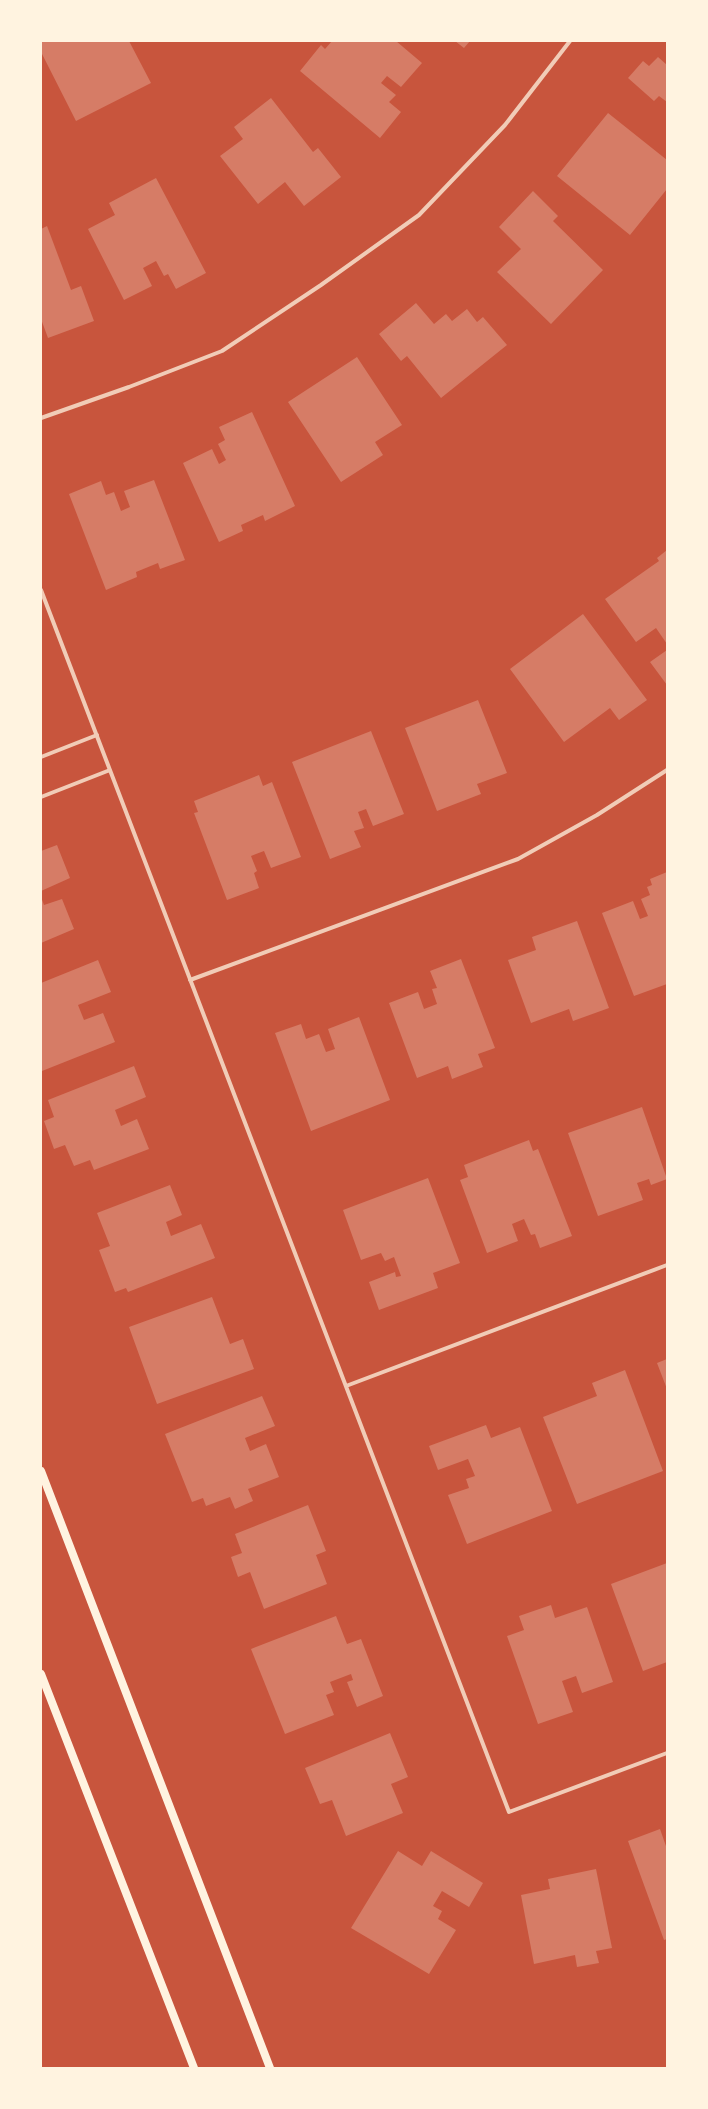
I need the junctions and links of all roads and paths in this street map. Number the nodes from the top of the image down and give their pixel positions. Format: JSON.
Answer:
{"nodes":[{"id":1,"x":570,"y":41,"type":"edge"},
{"id":2,"x":41,"y":418,"type":"edge"},
{"id":3,"x":41,"y":590,"type":"edge"},
{"id":4,"x":97,"y":735,"type":"junction"},
{"id":5,"x":41,"y":758,"type":"edge"},
{"id":6,"x":110,"y":770,"type":"junction"},
{"id":7,"x":667,"y":770,"type":"edge"},
{"id":8,"x":41,"y":797,"type":"edge"},
{"id":9,"x":190,"y":980,"type":"junction"},
{"id":10,"x":667,"y":1265,"type":"edge"},
{"id":11,"x":346,"y":1386,"type":"junction"},
{"id":12,"x":41,"y":1471,"type":"edge"},
{"id":13,"x":41,"y":1674,"type":"edge"},
{"id":14,"x":667,"y":1753,"type":"edge"},
{"id":15,"x":194,"y":2068,"type":"edge"},
{"id":16,"x":270,"y":2068,"type":"edge"}],
"edges":[{"from":1,"to":2,"type":"street"},
{"from":3,"to":4,"type":"street"},
{"from":4,"to":5,"type":"street"},
{"from":4,"to":6,"type":"street"},
{"from":6,"to":8,"type":"street"},
{"from":6,"to":9,"type":"street"},
{"from":7,"to":9,"type":"street"},
{"from":9,"to":11,"type":"street"},
{"from":10,"to":11,"type":"street"},
{"from":11,"to":14,"type":"street"},
{"from":12,"to":16,"type":"main road"},
{"from":13,"to":15,"type":"main road"}]}
